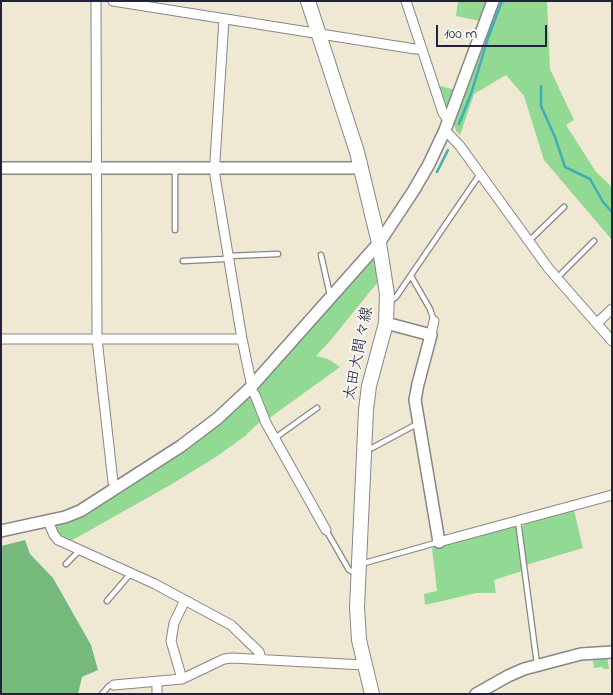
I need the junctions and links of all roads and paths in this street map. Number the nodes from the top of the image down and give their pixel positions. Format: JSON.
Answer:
{"nodes":[{"id":1,"x":96,"y":1,"type":"edge"},
{"id":2,"x":113,"y":1,"type":"edge"},
{"id":3,"x":308,"y":1,"type":"edge"},
{"id":4,"x":406,"y":1,"type":"edge"},
{"id":5,"x":493,"y":1,"type":"edge"},
{"id":6,"x":153,"y":4,"type":"edge"},
{"id":7,"x":224,"y":19,"type":"junction"},
{"id":8,"x":319,"y":34,"type":"junction"},
{"id":9,"x":422,"y":49,"type":"junction"},
{"id":10,"x":447,"y":125,"type":"junction"},
{"id":11,"x":1,"y":168,"type":"edge"},
{"id":12,"x":96,"y":168,"type":"junction"},
{"id":13,"x":174,"y":168,"type":"junction"},
{"id":14,"x":362,"y":168,"type":"junction"},
{"id":15,"x":215,"y":169,"type":"junction"},
{"id":16,"x":480,"y":174,"type":"junction"},
{"id":17,"x":564,"y":207,"type":"dead end"},
{"id":18,"x":175,"y":230,"type":"dead end"},
{"id":19,"x":529,"y":241,"type":"junction"},
{"id":20,"x":594,"y":241,"type":"dead end"},
{"id":21,"x":379,"y":243,"type":"junction"},
{"id":22,"x":278,"y":254,"type":"dead end"},
{"id":23,"x":321,"y":255,"type":"dead end"},
{"id":24,"x":228,"y":256,"type":"junction"},
{"id":25,"x":183,"y":261,"type":"dead end"},
{"id":26,"x":411,"y":276,"type":"junction"},
{"id":27,"x":557,"y":278,"type":"junction"},
{"id":28,"x":330,"y":297,"type":"junction"},
{"id":29,"x":388,"y":302,"type":"junction"},
{"id":30,"x":612,"y":309,"type":"edge"},
{"id":31,"x":434,"y":321,"type":"joint"},
{"id":32,"x":386,"y":323,"type":"junction"},
{"id":33,"x":597,"y":323,"type":"junction"},
{"id":34,"x":431,"y":335,"type":"junction"},
{"id":35,"x":1,"y":338,"type":"edge"},
{"id":36,"x":97,"y":339,"type":"junction"},
{"id":37,"x":242,"y":339,"type":"junction"},
{"id":38,"x":612,"y":341,"type":"edge"},
{"id":39,"x":251,"y":386,"type":"junction"},
{"id":40,"x":317,"y":408,"type":"dead end"},
{"id":41,"x":418,"y":423,"type":"junction"},
{"id":42,"x":275,"y":438,"type":"junction"},
{"id":43,"x":364,"y":450,"type":"junction"},
{"id":44,"x":116,"y":488,"type":"junction"},
{"id":45,"x":611,"y":497,"type":"edge"},
{"id":46,"x":48,"y":521,"type":"junction"},
{"id":47,"x":518,"y":522,"type":"junction"},
{"id":48,"x":326,"y":530,"type":"joint"},
{"id":49,"x":1,"y":531,"type":"edge"},
{"id":50,"x":439,"y":542,"type":"junction"},
{"id":51,"x":78,"y":549,"type":"junction"},
{"id":52,"x":66,"y":564,"type":"dead end"},
{"id":53,"x":359,"y":569,"type":"junction"},
{"id":54,"x":130,"y":573,"type":"junction"},
{"id":55,"x":185,"y":600,"type":"junction"},
{"id":56,"x":107,"y":601,"type":"dead end"},
{"id":57,"x":612,"y":652,"type":"edge"},
{"id":58,"x":261,"y":658,"type":"junction"},
{"id":59,"x":364,"y":665,"type":"junction"},
{"id":60,"x":537,"y":665,"type":"junction"},
{"id":61,"x":182,"y":679,"type":"junction"},
{"id":62,"x":157,"y":682,"type":"junction"},
{"id":63,"x":114,"y":685,"type":"joint"},
{"id":64,"x":102,"y":694,"type":"edge"},
{"id":65,"x":156,"y":694,"type":"edge"},
{"id":66,"x":372,"y":694,"type":"edge"},
{"id":67,"x":476,"y":694,"type":"edge"}],
"edges":[{"from":1,"to":12,"type":"street"},
{"from":2,"to":6,"type":"street"},
{"from":3,"to":8,"type":"main road","name":"太田大間々線"},
{"from":4,"to":9,"type":"street"},
{"from":5,"to":10,"type":"street"},
{"from":6,"to":7,"type":"street"},
{"from":7,"to":8,"type":"street"},
{"from":7,"to":15,"type":"street"},
{"from":8,"to":9,"type":"street"},
{"from":8,"to":14,"type":"main road","name":"太田大間々線"},
{"from":9,"to":10,"type":"street"},
{"from":10,"to":16,"type":"street"},
{"from":10,"to":21,"type":"street"},
{"from":11,"to":12,"type":"street"},
{"from":12,"to":13,"type":"street"},
{"from":12,"to":36,"type":"street"},
{"from":13,"to":15,"type":"street"},
{"from":13,"to":18,"type":"lane"},
{"from":14,"to":15,"type":"street"},
{"from":14,"to":21,"type":"main road","name":"太田大間々線"},
{"from":15,"to":24,"type":"street"},
{"from":16,"to":19,"type":"street"},
{"from":16,"to":26,"type":"lane"},
{"from":17,"to":19,"type":"lane"},
{"from":19,"to":27,"type":"street"},
{"from":20,"to":27,"type":"lane"},
{"from":21,"to":28,"type":"street"},
{"from":21,"to":29,"type":"main road","name":"太田大間々線"},
{"from":22,"to":24,"type":"lane"},
{"from":23,"to":28,"type":"lane"},
{"from":24,"to":25,"type":"lane"},
{"from":24,"to":37,"type":"street"},
{"from":26,"to":29,"type":"lane"},
{"from":26,"to":31,"type":"lane"},
{"from":27,"to":33,"type":"street"},
{"from":28,"to":39,"type":"street"},
{"from":29,"to":32,"type":"main road","name":"太田大間々線"},
{"from":30,"to":33,"type":"street"},
{"from":31,"to":34,"type":"street"},
{"from":32,"to":34,"type":"street"},
{"from":32,"to":43,"type":"main road","name":"太田大間々線"},
{"from":33,"to":38,"type":"street"},
{"from":34,"to":41,"type":"street"},
{"from":35,"to":36,"type":"street"},
{"from":36,"to":37,"type":"street"},
{"from":36,"to":44,"type":"street"},
{"from":37,"to":39,"type":"street"},
{"from":39,"to":42,"type":"street"},
{"from":39,"to":44,"type":"street"},
{"from":40,"to":42,"type":"lane"},
{"from":41,"to":43,"type":"lane"},
{"from":41,"to":50,"type":"street"},
{"from":42,"to":48,"type":"street"},
{"from":43,"to":53,"type":"main road","name":"太田大間々線"},
{"from":44,"to":46,"type":"street"},
{"from":45,"to":47,"type":"street"},
{"from":46,"to":49,"type":"street"},
{"from":46,"to":51,"type":"street"},
{"from":47,"to":50,"type":"street"},
{"from":47,"to":60,"type":"lane"},
{"from":48,"to":53,"type":"lane"},
{"from":50,"to":53,"type":"lane"},
{"from":51,"to":52,"type":"lane"},
{"from":51,"to":54,"type":"street"},
{"from":53,"to":59,"type":"main road","name":"太田大間々線"},
{"from":54,"to":55,"type":"street"},
{"from":54,"to":56,"type":"lane"},
{"from":55,"to":58,"type":"street"},
{"from":55,"to":61,"type":"street"},
{"from":57,"to":60,"type":"street"},
{"from":58,"to":59,"type":"street"},
{"from":58,"to":61,"type":"street"},
{"from":59,"to":66,"type":"main road","name":"太田大間々線"},
{"from":60,"to":67,"type":"street"},
{"from":61,"to":62,"type":"street"},
{"from":62,"to":63,"type":"street"},
{"from":62,"to":65,"type":"street"},
{"from":63,"to":64,"type":"lane"}]}
